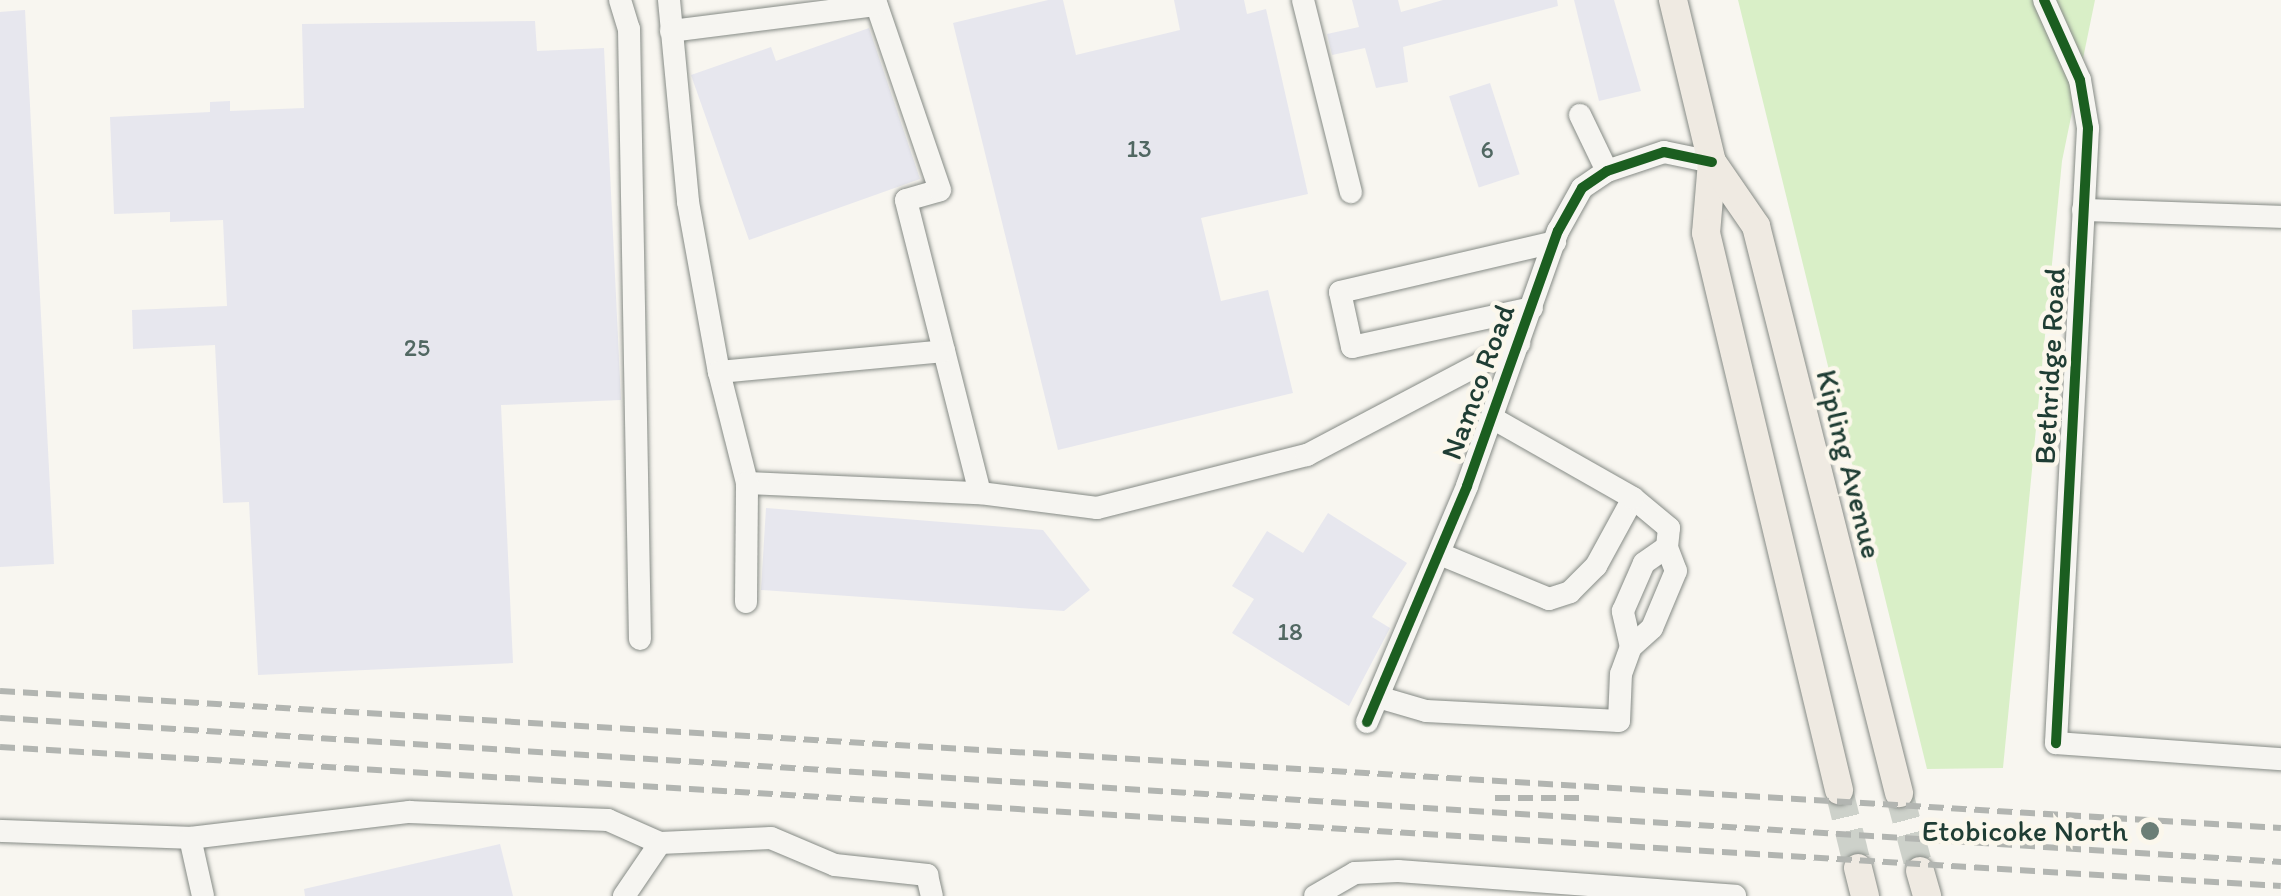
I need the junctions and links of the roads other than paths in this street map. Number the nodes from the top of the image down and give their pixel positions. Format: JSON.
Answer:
{"nodes":[{"id":1,"x":620,"y":0,"type":"edge"},
{"id":2,"x":668,"y":0,"type":"edge"},
{"id":3,"x":1302,"y":0,"type":"edge"},
{"id":4,"x":1673,"y":0,"type":"edge"},
{"id":5,"x":2044,"y":0,"type":"edge"},
{"id":6,"x":875,"y":2,"type":"edge"},
{"id":7,"x":671,"y":31,"type":"junction"},
{"id":8,"x":1580,"y":115,"type":"dead end"},
{"id":9,"x":1712,"y":162,"type":"junction"},
{"id":10,"x":1607,"y":171,"type":"junction"},
{"id":11,"x":1351,"y":192,"type":"dead end"},
{"id":12,"x":2083,"y":210,"type":"junction"},
{"id":13,"x":2281,"y":217,"type":"edge"},
{"id":14,"x":1555,"y":242,"type":"junction"},
{"id":15,"x":1532,"y":308,"type":"junction"},
{"id":16,"x":1519,"y":343,"type":"junction"},
{"id":17,"x":944,"y":351,"type":"junction"},
{"id":18,"x":719,"y":372,"type":"junction"},
{"id":19,"x":1492,"y":418,"type":"junction"},
{"id":20,"x":747,"y":483,"type":"junction"},
{"id":21,"x":980,"y":494,"type":"junction"},
{"id":22,"x":1633,"y":498,"type":"junction"},
{"id":23,"x":1668,"y":538,"type":"junction"},
{"id":24,"x":1440,"y":554,"type":"junction"},
{"id":25,"x":746,"y":602,"type":"dead end"},
{"id":26,"x":640,"y":638,"type":"dead end"},
{"id":27,"x":1631,"y":647,"type":"junction"},
{"id":28,"x":1378,"y":696,"type":"junction"},
{"id":29,"x":1367,"y":722,"type":"dead end"},
{"id":30,"x":2281,"y":759,"type":"edge"},
{"id":31,"x":1839,"y":790,"type":"tunnel mouth"},
{"id":32,"x":1899,"y":793,"type":"tunnel mouth"},
{"id":33,"x":0,"y":832,"type":"edge"},
{"id":34,"x":190,"y":838,"type":"junction"},
{"id":35,"x":660,"y":843,"type":"junction"},
{"id":36,"x":1858,"y":868,"type":"tunnel mouth"},
{"id":37,"x":1530,"y":888,"type":"edge"},
{"id":38,"x":1602,"y":891,"type":"edge"},
{"id":39,"x":204,"y":896,"type":"edge"},
{"id":40,"x":624,"y":896,"type":"edge"},
{"id":41,"x":932,"y":896,"type":"edge"},
{"id":42,"x":1315,"y":896,"type":"edge"},
{"id":43,"x":1735,"y":896,"type":"edge"},
{"id":44,"x":1865,"y":896,"type":"edge"}],
"edges":[{"from":1,"to":26,"type":"street"},
{"from":2,"to":7,"type":"street"},
{"from":3,"to":11,"type":"street"},
{"from":4,"to":9,"type":"main road","name":"Kipling Avenue"},
{"from":5,"to":12,"type":"street","name":"Bethridge Road"},
{"from":6,"to":7,"type":"street"},
{"from":6,"to":17,"type":"street"},
{"from":7,"to":18,"type":"street"},
{"from":8,"to":10,"type":"street"},
{"from":9,"to":10,"type":"street","name":"Namco Road"},
{"from":9,"to":31,"type":"main road","name":"Kipling Avenue"},
{"from":9,"to":32,"type":"main road","name":"Kipling Avenue"},
{"from":10,"to":14,"type":"street","name":"Namco Road"},
{"from":12,"to":13,"type":"street"},
{"from":12,"to":30,"type":"street","name":"Bethridge Road"},
{"from":14,"to":15,"type":"street","name":"Namco Road"},
{"from":14,"to":15,"type":"street"},
{"from":15,"to":16,"type":"street","name":"Namco Road"},
{"from":16,"to":19,"type":"street","name":"Namco Road"},
{"from":16,"to":21,"type":"street"},
{"from":17,"to":18,"type":"street"},
{"from":17,"to":21,"type":"street"},
{"from":18,"to":20,"type":"street"},
{"from":19,"to":22,"type":"street"},
{"from":19,"to":24,"type":"street","name":"Namco Road"},
{"from":20,"to":21,"type":"street"},
{"from":20,"to":25,"type":"street"},
{"from":22,"to":23,"type":"street"},
{"from":22,"to":24,"type":"street"},
{"from":23,"to":27,"type":"street"},
{"from":23,"to":27,"type":"street"},
{"from":24,"to":28,"type":"street","name":"Namco Road"},
{"from":27,"to":28,"type":"street"},
{"from":28,"to":29,"type":"street","name":"Namco Road"},
{"from":33,"to":34,"type":"street"},
{"from":34,"to":35,"type":"street"},
{"from":34,"to":39,"type":"street"},
{"from":35,"to":40,"type":"street"},
{"from":35,"to":41,"type":"street"},
{"from":36,"to":44,"type":"main road"},
{"from":37,"to":38,"type":"street"},
{"from":37,"to":42,"type":"street"},
{"from":38,"to":43,"type":"street"}]}
